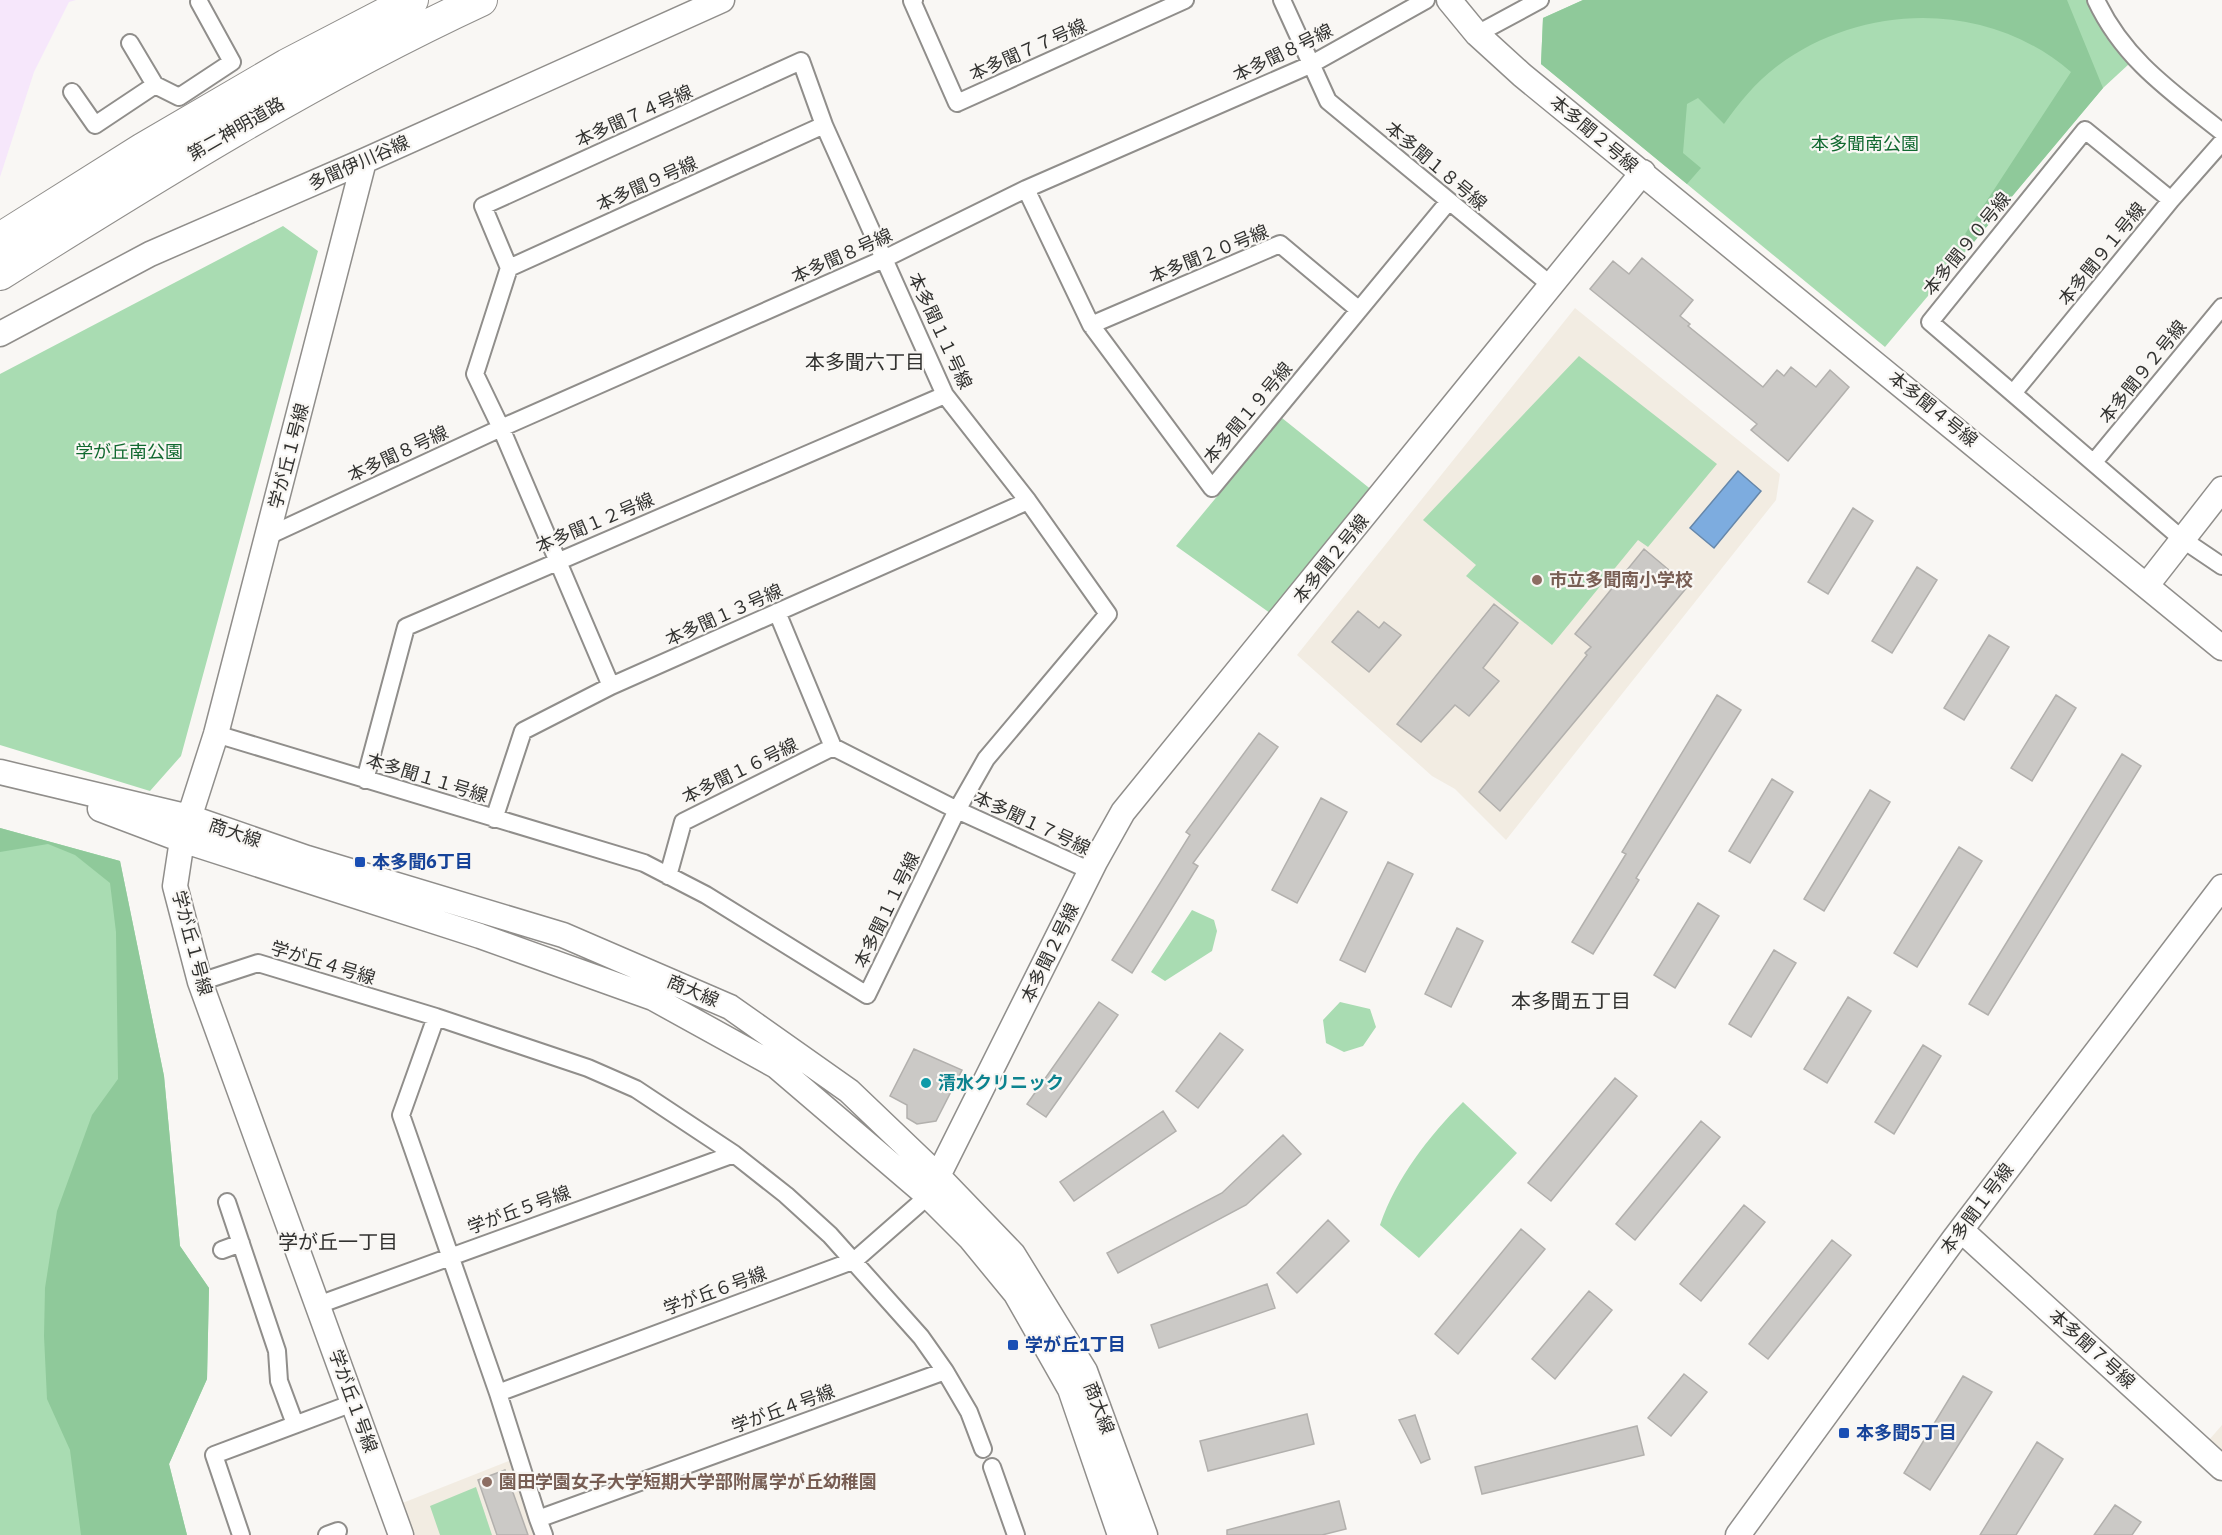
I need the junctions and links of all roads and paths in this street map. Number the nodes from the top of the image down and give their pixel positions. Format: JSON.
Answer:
{"nodes":[{"id":1,"x":412,"y":0,"type":"edge"},
{"id":2,"x":481,"y":0,"type":"edge"},
{"id":3,"x":722,"y":0,"type":"edge"},
{"id":4,"x":914,"y":0,"type":"edge"},
{"id":5,"x":1185,"y":0,"type":"edge"},
{"id":6,"x":1282,"y":0,"type":"edge"},
{"id":7,"x":1426,"y":0,"type":"edge"},
{"id":8,"x":1449,"y":0,"type":"edge"},
{"id":9,"x":1540,"y":0,"type":"edge"},
{"id":10,"x":2096,"y":0,"type":"edge"},
{"id":11,"x":200,"y":1,"type":"edge"},
{"id":12,"x":1477,"y":34,"type":"junction"},
{"id":13,"x":130,"y":43,"type":"dead end"},
{"id":14,"x":1310,"y":65,"type":"junction"},
{"id":15,"x":156,"y":85,"type":"junction"},
{"id":16,"x":72,"y":92,"type":"dead end"},
{"id":17,"x":824,"y":125,"type":"junction"},
{"id":18,"x":2222,"y":132,"type":"edge"},
{"id":19,"x":2222,"y":142,"type":"edge"},
{"id":20,"x":364,"y":162,"type":"junction"},
{"id":21,"x":1643,"y":172,"type":"junction"},
{"id":22,"x":1026,"y":189,"type":"junction"},
{"id":23,"x":2171,"y":200,"type":"junction"},
{"id":24,"x":1449,"y":201,"type":"junction"},
{"id":25,"x":0,"y":239,"type":"edge"},
{"id":26,"x":886,"y":258,"type":"junction"},
{"id":27,"x":509,"y":268,"type":"junction"},
{"id":28,"x":0,"y":274,"type":"edge"},
{"id":29,"x":1552,"y":286,"type":"junction"},
{"id":30,"x":2222,"y":307,"type":"edge"},
{"id":31,"x":1359,"y":310,"type":"junction"},
{"id":32,"x":1091,"y":324,"type":"junction"},
{"id":33,"x":0,"y":334,"type":"edge"},
{"id":34,"x":2014,"y":392,"type":"junction"},
{"id":35,"x":945,"y":395,"type":"junction"},
{"id":36,"x":501,"y":428,"type":"junction"},
{"id":37,"x":2094,"y":462,"type":"junction"},
{"id":38,"x":2222,"y":489,"type":"edge"},
{"id":39,"x":1028,"y":501,"type":"junction"},
{"id":40,"x":268,"y":536,"type":"junction"},
{"id":41,"x":2182,"y":539,"type":"junction"},
{"id":42,"x":557,"y":560,"type":"junction"},
{"id":43,"x":2222,"y":566,"type":"edge"},
{"id":44,"x":2147,"y":585,"type":"junction"},
{"id":45,"x":777,"y":612,"type":"junction"},
{"id":46,"x":2222,"y":648,"type":"edge"},
{"id":47,"x":611,"y":686,"type":"junction"},
{"id":48,"x":216,"y":734,"type":"junction"},
{"id":49,"x":833,"y":747,"type":"junction"},
{"id":50,"x":0,"y":772,"type":"edge"},
{"id":51,"x":365,"y":780,"type":"junction"},
{"id":52,"x":957,"y":810,"type":"junction"},
{"id":53,"x":494,"y":819,"type":"junction"},
{"id":54,"x":185,"y":829,"type":"junction"},
{"id":55,"x":1091,"y":871,"type":"junction"},
{"id":56,"x":668,"y":876,"type":"junction"},
{"id":57,"x":2222,"y":887,"type":"edge"},
{"id":58,"x":200,"y":982,"type":"junction"},
{"id":59,"x":436,"y":1017,"type":"junction"},
{"id":60,"x":734,"y":1154,"type":"junction"},
{"id":61,"x":933,"y":1186,"type":"junction"},
{"id":62,"x":227,"y":1202,"type":"dead end"},
{"id":63,"x":1961,"y":1230,"type":"junction"},
{"id":64,"x":241,"y":1243,"type":"junction"},
{"id":65,"x":222,"y":1250,"type":"dead end"},
{"id":66,"x":448,"y":1256,"type":"junction"},
{"id":67,"x":855,"y":1260,"type":"junction"},
{"id":68,"x":318,"y":1305,"type":"junction"},
{"id":69,"x":945,"y":1371,"type":"junction"},
{"id":70,"x":498,"y":1393,"type":"junction"},
{"id":71,"x":353,"y":1403,"type":"junction"},
{"id":72,"x":295,"y":1424,"type":"junction"},
{"id":73,"x":983,"y":1449,"type":"dead end"},
{"id":74,"x":992,"y":1467,"type":"dead end"},
{"id":75,"x":2222,"y":1468,"type":"edge"},
{"id":76,"x":538,"y":1519,"type":"junction"},
{"id":77,"x":241,"y":1535,"type":"edge"},
{"id":78,"x":401,"y":1535,"type":"edge"},
{"id":79,"x":544,"y":1535,"type":"edge"},
{"id":80,"x":1016,"y":1535,"type":"edge"},
{"id":81,"x":1120,"y":1535,"type":"edge"},
{"id":82,"x":1145,"y":1535,"type":"edge"},
{"id":83,"x":1738,"y":1535,"type":"edge"}],
"edges":[{"from":1,"to":25,"type":"highway","name":"第二神明道路"},
{"from":2,"to":28,"type":"highway","name":"第二神明道路"},
{"from":3,"to":20,"type":"street","name":"多聞伊川谷線"},
{"from":4,"to":5,"type":"street","name":"本多聞７７号線"},
{"from":6,"to":14,"type":"street"},
{"from":7,"to":14,"type":"street","name":"本多聞８号線"},
{"from":8,"to":12,"type":"street","name":"本多聞２号線"},
{"from":9,"to":12,"type":"street"},
{"from":10,"to":18,"type":"street"},
{"from":11,"to":15,"type":"street"},
{"from":12,"to":21,"type":"street","name":"本多聞２号線"},
{"from":13,"to":15,"type":"street"},
{"from":14,"to":22,"type":"street","name":"本多聞８号線"},
{"from":14,"to":24,"type":"street","name":"本多聞１８号線"},
{"from":15,"to":16,"type":"street"},
{"from":17,"to":26,"type":"street"},
{"from":17,"to":27,"type":"street","name":"本多聞９号線"},
{"from":17,"to":27,"type":"street","name":"本多聞７４号線"},
{"from":19,"to":23,"type":"street","name":"本多聞９１号線"},
{"from":20,"to":33,"type":"street","name":"多聞伊川谷線"},
{"from":20,"to":40,"type":"street","name":"学が丘１号線"},
{"from":21,"to":29,"type":"street","name":"本多聞２号線"},
{"from":21,"to":44,"type":"street","name":"本多聞４号線"},
{"from":22,"to":26,"type":"street","name":"本多聞８号線"},
{"from":22,"to":32,"type":"street","name":"本多聞１９号線"},
{"from":23,"to":34,"type":"street","name":"本多聞９１号線"},
{"from":23,"to":34,"type":"street","name":"本多聞９０号線"},
{"from":24,"to":29,"type":"street","name":"本多聞１８号線"},
{"from":24,"to":31,"type":"street","name":"本多聞１９号線"},
{"from":26,"to":35,"type":"street","name":"本多聞１１号線"},
{"from":26,"to":36,"type":"street","name":"本多聞８号線"},
{"from":27,"to":36,"type":"street"},
{"from":29,"to":55,"type":"street","name":"本多聞２号線"},
{"from":30,"to":37,"type":"street","name":"本多聞９２号線"},
{"from":31,"to":32,"type":"street","name":"本多聞２０号線"},
{"from":31,"to":32,"type":"street","name":"本多聞１９号線"},
{"from":34,"to":37,"type":"street","name":"本多聞９０号線"},
{"from":35,"to":39,"type":"street","name":"本多聞１１号線"},
{"from":35,"to":42,"type":"street","name":"本多聞１２号線"},
{"from":36,"to":40,"type":"street","name":"本多聞８号線"},
{"from":36,"to":42,"type":"street"},
{"from":37,"to":41,"type":"street","name":"本多聞９０号線"},
{"from":38,"to":41,"type":"street"},
{"from":39,"to":45,"type":"street","name":"本多聞１３号線"},
{"from":39,"to":52,"type":"street","name":"本多聞１１号線"},
{"from":40,"to":48,"type":"street","name":"学が丘１号線"},
{"from":41,"to":43,"type":"street","name":"本多聞９０号線"},
{"from":41,"to":44,"type":"street"},
{"from":42,"to":47,"type":"street"},
{"from":42,"to":51,"type":"street","name":"本多聞１２号線"},
{"from":44,"to":46,"type":"street","name":"本多聞４号線"},
{"from":45,"to":47,"type":"street","name":"本多聞１３号線"},
{"from":45,"to":49,"type":"street"},
{"from":47,"to":53,"type":"street","name":"本多聞１３号線"},
{"from":48,"to":51,"type":"street","name":"本多聞１１号線"},
{"from":48,"to":54,"type":"street","name":"学が丘１号線"},
{"from":49,"to":52,"type":"street","name":"本多聞１７号線"},
{"from":49,"to":56,"type":"street","name":"本多聞１６号線"},
{"from":50,"to":54,"type":"street","name":"商大線"},
{"from":51,"to":53,"type":"street","name":"本多聞１１号線"},
{"from":52,"to":55,"type":"street","name":"本多聞１７号線"},
{"from":52,"to":56,"type":"street","name":"本多聞１１号線"},
{"from":53,"to":56,"type":"street","name":"本多聞１１号線"},
{"from":54,"to":58,"type":"street","name":"学が丘１号線"},
{"from":54,"to":61,"type":"street","name":"商大線"},
{"from":55,"to":61,"type":"street","name":"本多聞２号線"},
{"from":57,"to":63,"type":"street","name":"本多聞１号線"},
{"from":58,"to":59,"type":"street","name":"学が丘４号線"},
{"from":58,"to":68,"type":"street","name":"学が丘１号線"},
{"from":59,"to":60,"type":"street","name":"学が丘４号線"},
{"from":59,"to":66,"type":"street"},
{"from":60,"to":66,"type":"street","name":"学が丘５号線"},
{"from":60,"to":67,"type":"street","name":"学が丘４号線"},
{"from":61,"to":67,"type":"street","name":"学が丘６号線"},
{"from":61,"to":81,"type":"street","name":"商大線"},
{"from":61,"to":82,"type":"street","name":"商大線"},
{"from":62,"to":64,"type":"street"},
{"from":63,"to":75,"type":"street","name":"本多聞７号線"},
{"from":63,"to":83,"type":"street","name":"本多聞１号線"},
{"from":64,"to":65,"type":"street"},
{"from":64,"to":72,"type":"street"},
{"from":66,"to":68,"type":"street","name":"学が丘５号線"},
{"from":66,"to":70,"type":"street"},
{"from":67,"to":69,"type":"street","name":"学が丘４号線"},
{"from":67,"to":70,"type":"street","name":"学が丘６号線"},
{"from":68,"to":71,"type":"street","name":"学が丘１号線"},
{"from":69,"to":73,"type":"street"},
{"from":69,"to":76,"type":"street","name":"学が丘４号線"},
{"from":70,"to":76,"type":"street"},
{"from":71,"to":72,"type":"street"},
{"from":71,"to":78,"type":"street","name":"学が丘１号線"},
{"from":72,"to":77,"type":"street"},
{"from":74,"to":80,"type":"street"},
{"from":76,"to":79,"type":"street"}]}
